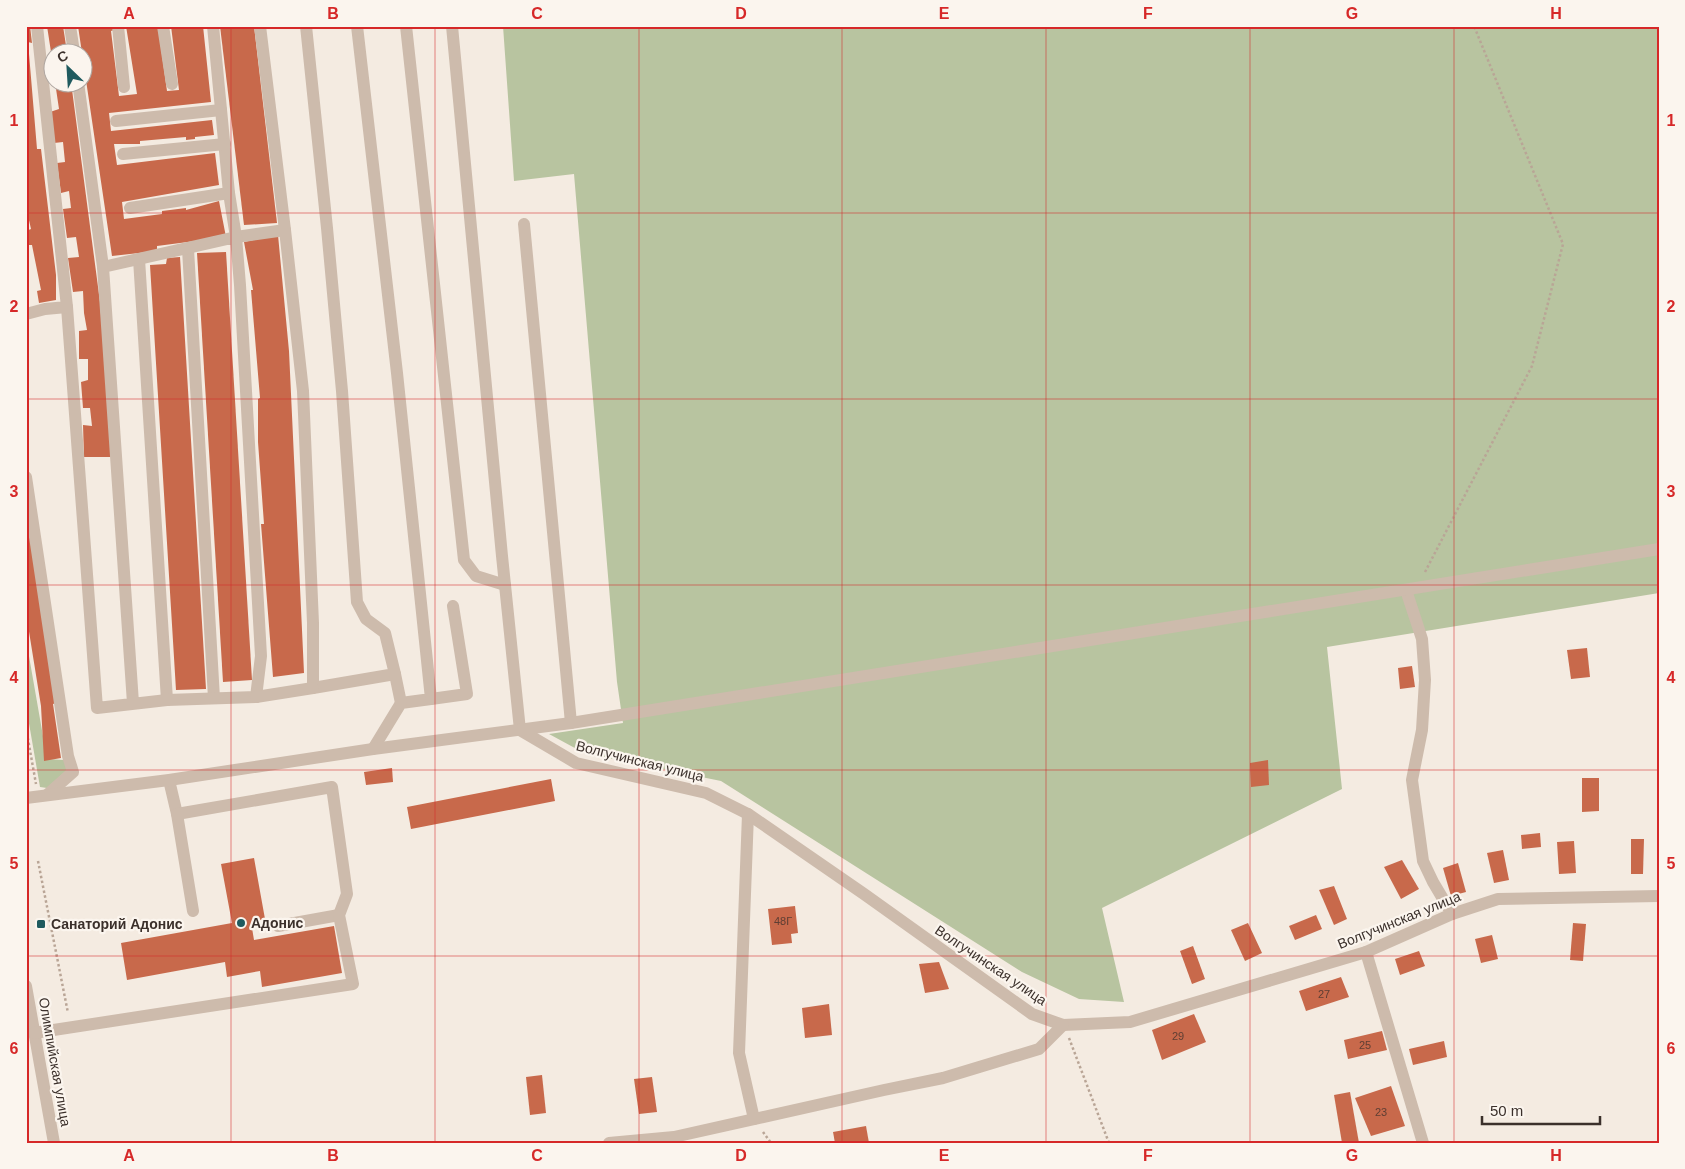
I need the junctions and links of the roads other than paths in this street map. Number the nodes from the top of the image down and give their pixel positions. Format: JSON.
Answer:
{"nodes":[{"id":1,"x":37,"y":26,"type":"edge"},
{"id":2,"x":70,"y":26,"type":"edge"},
{"id":3,"x":118,"y":26,"type":"edge"},
{"id":4,"x":163,"y":26,"type":"edge"},
{"id":5,"x":213,"y":26,"type":"edge"},
{"id":6,"x":260,"y":26,"type":"edge"},
{"id":7,"x":306,"y":26,"type":"edge"},
{"id":8,"x":357,"y":26,"type":"edge"},
{"id":9,"x":406,"y":26,"type":"edge"},
{"id":10,"x":452,"y":26,"type":"edge"},
{"id":11,"x":72,"y":42,"type":"edge"},
{"id":12,"x":172,"y":84,"type":"dead end"},
{"id":13,"x":124,"y":88,"type":"dead end"},
{"id":14,"x":79,"y":92,"type":"edge"},
{"id":15,"x":222,"y":110,"type":"junction"},
{"id":16,"x":116,"y":121,"type":"dead end"},
{"id":17,"x":225,"y":144,"type":"junction"},
{"id":18,"x":122,"y":154,"type":"dead end"},
{"id":19,"x":229,"y":193,"type":"junction"},
{"id":20,"x":130,"y":208,"type":"dead end"},
{"id":21,"x":524,"y":224,"type":"dead end"},
{"id":22,"x":285,"y":230,"type":"junction"},
{"id":23,"x":236,"y":238,"type":"junction"},
{"id":24,"x":188,"y":248,"type":"junction"},
{"id":25,"x":139,"y":260,"type":"junction"},
{"id":26,"x":104,"y":268,"type":"junction"},
{"id":27,"x":67,"y":307,"type":"junction"},
{"id":28,"x":26,"y":314,"type":"edge"},
{"id":29,"x":26,"y":477,"type":"edge"},
{"id":30,"x":1659,"y":549,"type":"edge"},
{"id":31,"x":505,"y":585,"type":"junction"},
{"id":32,"x":1412,"y":589,"type":"junction"},
{"id":33,"x":453,"y":606,"type":"dead end"},
{"id":34,"x":395,"y":674,"type":"junction"},
{"id":35,"x":313,"y":688,"type":"junction"},
{"id":36,"x":256,"y":697,"type":"junction"},
{"id":37,"x":214,"y":698,"type":"junction"},
{"id":38,"x":431,"y":699,"type":"junction"},
{"id":39,"x":167,"y":700,"type":"junction"},
{"id":40,"x":134,"y":703,"type":"junction"},
{"id":41,"x":401,"y":703,"type":"junction"},
{"id":42,"x":571,"y":723,"type":"junction"},
{"id":43,"x":520,"y":730,"type":"junction"},
{"id":44,"x":373,"y":749,"type":"junction"},
{"id":45,"x":169,"y":780,"type":"junction"},
{"id":46,"x":37,"y":796,"type":"edge"},
{"id":47,"x":177,"y":814,"type":"junction"},
{"id":48,"x":748,"y":814,"type":"junction"},
{"id":49,"x":1659,"y":896,"type":"edge"},
{"id":50,"x":193,"y":911,"type":"dead end"},
{"id":51,"x":1452,"y":914,"type":"junction"},
{"id":52,"x":339,"y":915,"type":"junction"},
{"id":53,"x":278,"y":926,"type":"dead end"},
{"id":54,"x":1366,"y":952,"type":"junction"},
{"id":55,"x":26,"y":986,"type":"edge"},
{"id":56,"x":1064,"y":1025,"type":"junction"},
{"id":57,"x":34,"y":1032,"type":"junction"},
{"id":58,"x":754,"y":1119,"type":"junction"},
{"id":59,"x":54,"y":1143,"type":"edge"},
{"id":60,"x":608,"y":1143,"type":"edge"},
{"id":61,"x":1422,"y":1143,"type":"edge"}],
"edges":[{"from":1,"to":27,"type":"street"},
{"from":2,"to":11,"type":"street"},
{"from":3,"to":13,"type":"street"},
{"from":4,"to":12,"type":"street"},
{"from":5,"to":15,"type":"street"},
{"from":6,"to":22,"type":"street"},
{"from":7,"to":34,"type":"street"},
{"from":8,"to":38,"type":"street"},
{"from":9,"to":31,"type":"street"},
{"from":10,"to":31,"type":"street"},
{"from":14,"to":26,"type":"street"},
{"from":15,"to":16,"type":"street"},
{"from":15,"to":17,"type":"street"},
{"from":17,"to":18,"type":"street"},
{"from":17,"to":19,"type":"street"},
{"from":19,"to":20,"type":"street"},
{"from":19,"to":23,"type":"street"},
{"from":21,"to":42,"type":"street"},
{"from":22,"to":23,"type":"street"},
{"from":22,"to":35,"type":"street"},
{"from":23,"to":24,"type":"street"},
{"from":23,"to":36,"type":"street"},
{"from":24,"to":25,"type":"street"},
{"from":24,"to":37,"type":"street"},
{"from":25,"to":26,"type":"street"},
{"from":25,"to":39,"type":"street"},
{"from":26,"to":40,"type":"street"},
{"from":27,"to":28,"type":"street"},
{"from":27,"to":40,"type":"street"},
{"from":29,"to":46,"type":"street"},
{"from":30,"to":32,"type":"street"},
{"from":31,"to":43,"type":"street"},
{"from":32,"to":42,"type":"street"},
{"from":32,"to":51,"type":"street"},
{"from":33,"to":38,"type":"street"},
{"from":34,"to":35,"type":"street"},
{"from":34,"to":41,"type":"street"},
{"from":35,"to":36,"type":"street"},
{"from":36,"to":37,"type":"street"},
{"from":37,"to":39,"type":"street"},
{"from":38,"to":41,"type":"street"},
{"from":39,"to":40,"type":"street"},
{"from":41,"to":44,"type":"street"},
{"from":42,"to":43,"type":"street"},
{"from":43,"to":44,"type":"street"},
{"from":43,"to":48,"type":"street","name":"Волгучинская улица"},
{"from":44,"to":45,"type":"street"},
{"from":45,"to":46,"type":"street"},
{"from":45,"to":47,"type":"street"},
{"from":47,"to":50,"type":"street"},
{"from":47,"to":52,"type":"street"},
{"from":48,"to":56,"type":"street","name":"Волгучинская улица"},
{"from":48,"to":58,"type":"street"},
{"from":49,"to":51,"type":"street","name":"Волгучинская улица"},
{"from":51,"to":54,"type":"street","name":"Волгучинская улица"},
{"from":52,"to":53,"type":"street"},
{"from":52,"to":57,"type":"street"},
{"from":54,"to":56,"type":"street","name":"Волгучинская улица"},
{"from":54,"to":61,"type":"street"},
{"from":55,"to":57,"type":"street","name":"Олимпийская улица"},
{"from":56,"to":58,"type":"street"},
{"from":57,"to":59,"type":"street","name":"Олимпийская улица"},
{"from":58,"to":60,"type":"street"}]}
